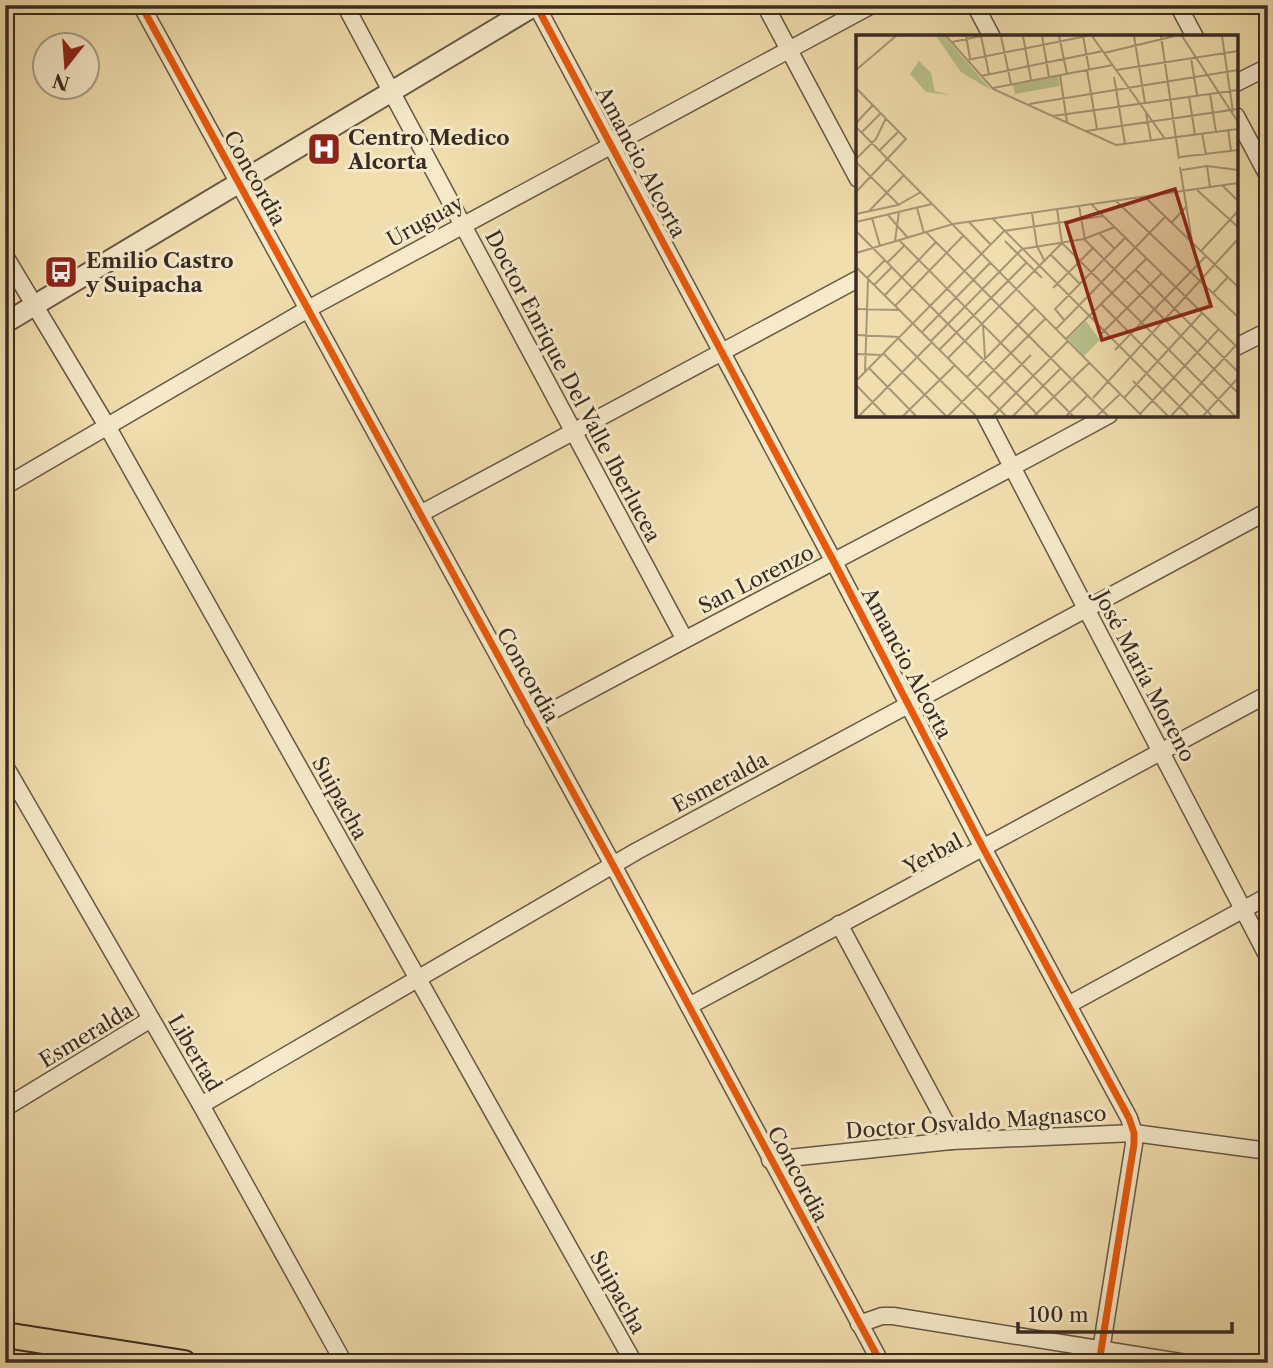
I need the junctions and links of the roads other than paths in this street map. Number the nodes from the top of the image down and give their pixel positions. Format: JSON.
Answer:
{"nodes":[{"id":1,"x":141,"y":5,"type":"edge"},
{"id":2,"x":345,"y":5,"type":"edge"},
{"id":3,"x":536,"y":5,"type":"edge"},
{"id":4,"x":765,"y":5,"type":"edge"},
{"id":5,"x":872,"y":5,"type":"edge"},
{"id":6,"x":975,"y":5,"type":"edge"},
{"id":7,"x":1178,"y":5,"type":"edge"},
{"id":8,"x":991,"y":35,"type":"edge"},
{"id":9,"x":1194,"y":35,"type":"edge"},
{"id":10,"x":788,"y":50,"type":"junction"},
{"id":11,"x":1268,"y":67,"type":"edge"},
{"id":12,"x":1238,"y":82,"type":"edge"},
{"id":13,"x":391,"y":93,"type":"junction"},
{"id":14,"x":1238,"y":120,"type":"edge"},
{"id":15,"x":612,"y":144,"type":"junction"},
{"id":16,"x":856,"y":175,"type":"edge"},
{"id":17,"x":1268,"y":176,"type":"edge"},
{"id":18,"x":237,"y":183,"type":"junction"},
{"id":19,"x":462,"y":224,"type":"junction"},
{"id":20,"x":5,"y":256,"type":"edge"},
{"id":21,"x":856,"y":280,"type":"edge"},
{"id":22,"x":34,"y":306,"type":"junction"},
{"id":23,"x":308,"y":309,"type":"junction"},
{"id":24,"x":5,"y":323,"type":"edge"},
{"id":25,"x":1268,"y":331,"type":"edge"},
{"id":26,"x":1238,"y":346,"type":"edge"},
{"id":27,"x":722,"y":353,"type":"junction"},
{"id":28,"x":986,"y":416,"type":"edge"},
{"id":29,"x":1107,"y":416,"type":"edge"},
{"id":30,"x":107,"y":426,"type":"junction"},
{"id":31,"x":574,"y":432,"type":"junction"},
{"id":32,"x":1013,"y":467,"type":"junction"},
{"id":33,"x":5,"y":486,"type":"edge"},
{"id":34,"x":1268,"y":511,"type":"edge"},
{"id":35,"x":420,"y":514,"type":"junction"},
{"id":36,"x":834,"y":562,"type":"junction"},
{"id":37,"x":1085,"y":610,"type":"junction"},
{"id":38,"x":684,"y":638,"type":"junction"},
{"id":39,"x":1268,"y":694,"type":"edge"},
{"id":40,"x":909,"y":704,"type":"junction"},
{"id":41,"x":533,"y":721,"type":"junction"},
{"id":42,"x":1160,"y":750,"type":"junction"},
{"id":43,"x":5,"y":766,"type":"edge"},
{"id":44,"x":983,"y":848,"type":"junction"},
{"id":45,"x":613,"y":865,"type":"junction"},
{"id":46,"x":1268,"y":897,"type":"edge"},
{"id":47,"x":1242,"y":910,"type":"junction"},
{"id":48,"x":839,"y":925,"type":"junction"},
{"id":49,"x":1268,"y":957,"type":"edge"},
{"id":50,"x":417,"y":980,"type":"junction"},
{"id":51,"x":1068,"y":1005,"type":"junction"},
{"id":52,"x":689,"y":1006,"type":"junction"},
{"id":53,"x":152,"y":1020,"type":"junction"},
{"id":54,"x":201,"y":1105,"type":"junction"},
{"id":55,"x":5,"y":1108,"type":"edge"},
{"id":56,"x":1135,"y":1133,"type":"junction"},
{"id":57,"x":951,"y":1141,"type":"junction"},
{"id":58,"x":1268,"y":1151,"type":"edge"},
{"id":59,"x":770,"y":1160,"type":"junction"},
{"id":60,"x":859,"y":1324,"type":"junction"},
{"id":61,"x":5,"y":1335,"type":"edge"},
{"id":62,"x":1100,"y":1356,"type":"edge"},
{"id":63,"x":184,"y":1363,"type":"edge"},
{"id":64,"x":344,"y":1363,"type":"edge"},
{"id":65,"x":634,"y":1363,"type":"edge"},
{"id":66,"x":881,"y":1363,"type":"edge"},
{"id":67,"x":1186,"y":1363,"type":"edge"}],
"edges":[{"from":1,"to":18,"type":"street","name":"Concordia"},
{"from":2,"to":13,"type":"street","name":"Doctor Enrique Del Valle Iberlucea"},
{"from":3,"to":13,"type":"street"},
{"from":3,"to":15,"type":"street","name":"Amancio Alcorta"},
{"from":4,"to":10,"type":"street"},
{"from":5,"to":10,"type":"street","name":"Uruguay"},
{"from":6,"to":8,"type":"street"},
{"from":7,"to":9,"type":"street"},
{"from":10,"to":15,"type":"street","name":"Uruguay"},
{"from":10,"to":16,"type":"street"},
{"from":11,"to":12,"type":"street"},
{"from":13,"to":18,"type":"street"},
{"from":13,"to":19,"type":"street","name":"Doctor Enrique Del Valle Iberlucea"},
{"from":14,"to":17,"type":"street"},
{"from":15,"to":19,"type":"street","name":"Uruguay"},
{"from":15,"to":27,"type":"street","name":"Amancio Alcorta"},
{"from":18,"to":22,"type":"street"},
{"from":18,"to":23,"type":"street","name":"Concordia"},
{"from":19,"to":23,"type":"street","name":"Uruguay"},
{"from":19,"to":31,"type":"street","name":"Doctor Enrique Del Valle Iberlucea"},
{"from":20,"to":22,"type":"street","name":"Suipacha"},
{"from":21,"to":27,"type":"street"},
{"from":22,"to":24,"type":"street"},
{"from":22,"to":30,"type":"street","name":"Suipacha"},
{"from":23,"to":30,"type":"street","name":"Uruguay"},
{"from":23,"to":35,"type":"street","name":"Concordia"},
{"from":25,"to":26,"type":"street"},
{"from":27,"to":31,"type":"street"},
{"from":27,"to":36,"type":"street","name":"Amancio Alcorta"},
{"from":28,"to":32,"type":"street","name":"José María Moreno"},
{"from":29,"to":32,"type":"street","name":"San Lorenzo"},
{"from":30,"to":33,"type":"street","name":"Uruguay"},
{"from":30,"to":50,"type":"street","name":"Suipacha"},
{"from":31,"to":35,"type":"street"},
{"from":31,"to":38,"type":"street","name":"Doctor Enrique Del Valle Iberlucea"},
{"from":32,"to":36,"type":"street","name":"San Lorenzo"},
{"from":32,"to":37,"type":"street","name":"José María Moreno"},
{"from":34,"to":37,"type":"street","name":"Esmeralda"},
{"from":35,"to":41,"type":"street","name":"Concordia"},
{"from":36,"to":38,"type":"street","name":"San Lorenzo"},
{"from":36,"to":40,"type":"street","name":"Amancio Alcorta"},
{"from":37,"to":40,"type":"street","name":"Esmeralda"},
{"from":37,"to":42,"type":"street","name":"José María Moreno"},
{"from":38,"to":41,"type":"street","name":"San Lorenzo"},
{"from":39,"to":42,"type":"street","name":"Yerbal"},
{"from":40,"to":44,"type":"street","name":"Amancio Alcorta"},
{"from":40,"to":45,"type":"street","name":"Esmeralda"},
{"from":41,"to":45,"type":"street","name":"Concordia"},
{"from":42,"to":44,"type":"street","name":"Yerbal"},
{"from":42,"to":47,"type":"street","name":"José María Moreno"},
{"from":43,"to":53,"type":"street","name":"Libertad"},
{"from":44,"to":48,"type":"street","name":"Yerbal"},
{"from":44,"to":51,"type":"street","name":"Amancio Alcorta"},
{"from":45,"to":50,"type":"street","name":"Esmeralda"},
{"from":45,"to":52,"type":"street","name":"Concordia"},
{"from":46,"to":47,"type":"street"},
{"from":47,"to":49,"type":"street","name":"José María Moreno"},
{"from":47,"to":51,"type":"street"},
{"from":48,"to":52,"type":"street","name":"Yerbal"},
{"from":48,"to":57,"type":"street"},
{"from":50,"to":54,"type":"street","name":"Esmeralda"},
{"from":50,"to":65,"type":"street","name":"Suipacha"},
{"from":51,"to":56,"type":"street","name":"Amancio Alcorta"},
{"from":52,"to":59,"type":"street","name":"Concordia"},
{"from":53,"to":54,"type":"street","name":"Libertad"},
{"from":53,"to":55,"type":"street","name":"Esmeralda"},
{"from":54,"to":64,"type":"street","name":"Libertad"},
{"from":56,"to":57,"type":"street","name":"Doctor Osvaldo Magnasco"},
{"from":56,"to":58,"type":"street","name":"Doctor Osvaldo Magnasco"},
{"from":56,"to":62,"type":"street"},
{"from":57,"to":59,"type":"street","name":"Doctor Osvaldo Magnasco"},
{"from":59,"to":60,"type":"street","name":"Concordia"},
{"from":60,"to":62,"type":"street"},
{"from":60,"to":66,"type":"street","name":"Concordia"},
{"from":61,"to":63,"type":"main road"},
{"from":62,"to":67,"type":"street"}]}
